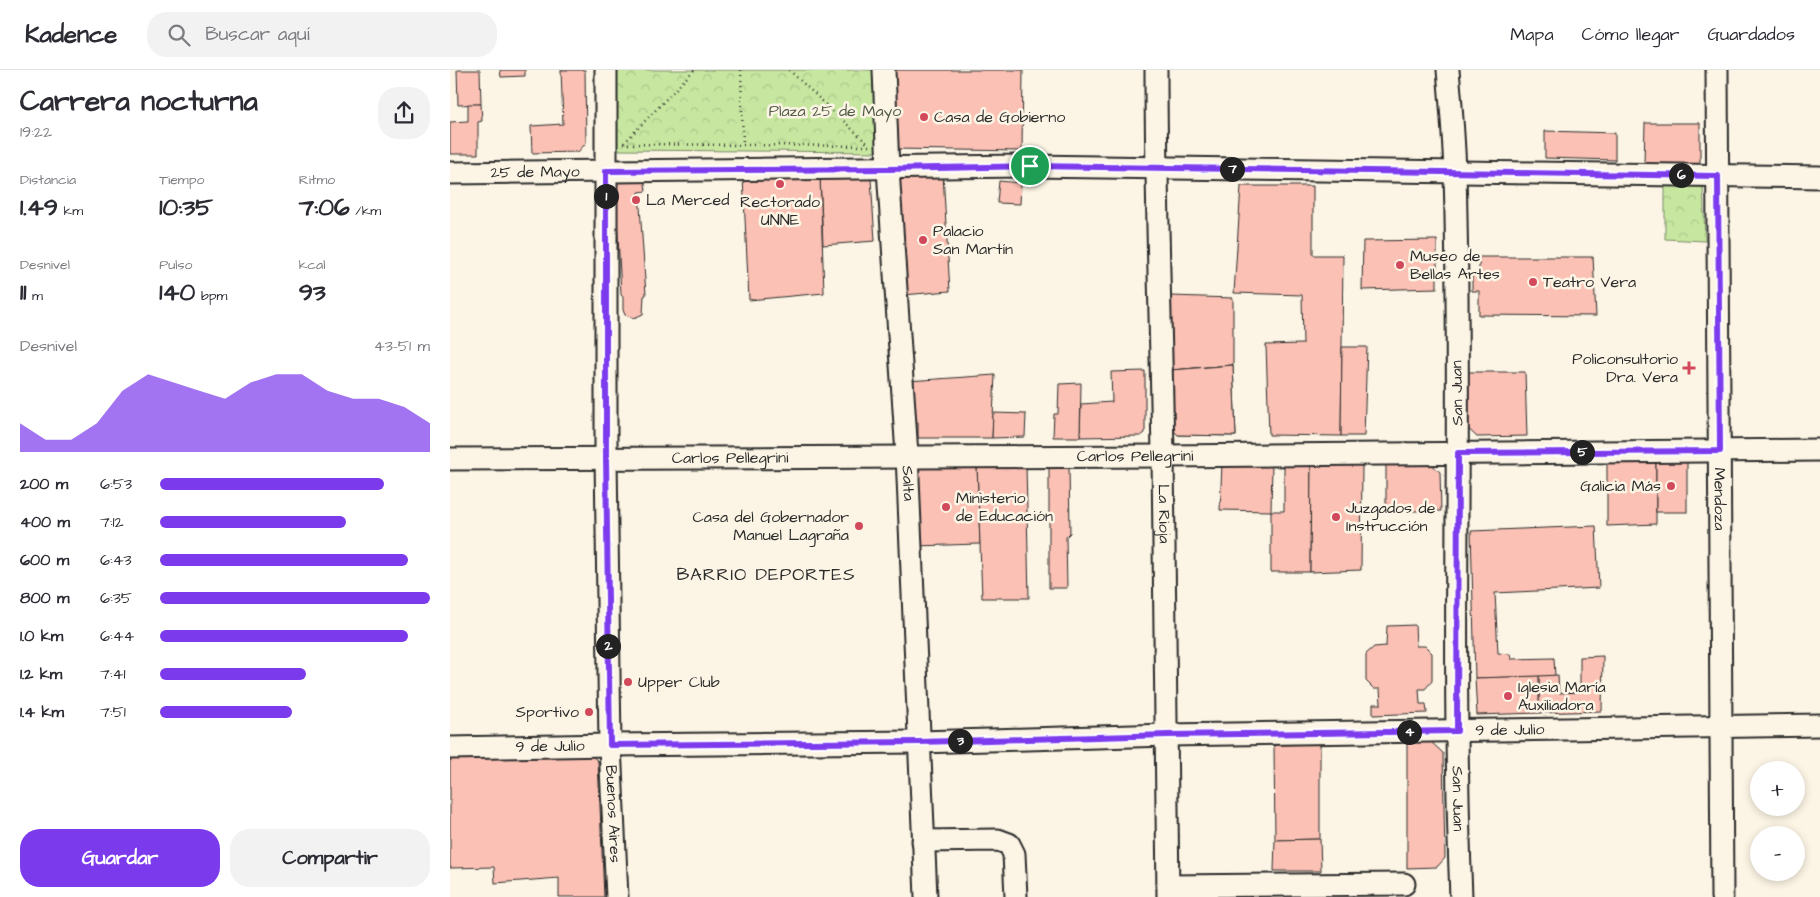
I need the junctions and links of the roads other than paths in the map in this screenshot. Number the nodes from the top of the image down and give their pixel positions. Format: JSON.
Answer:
{"nodes":[{"id":1,"x":606,"y":70,"type":"edge"},
{"id":2,"x":884,"y":70,"type":"edge"},
{"id":3,"x":1156,"y":70,"type":"edge"},
{"id":4,"x":1448,"y":70,"type":"edge"},
{"id":5,"x":1717,"y":70,"type":"edge"},
{"id":6,"x":1156,"y":168,"type":"junction"},
{"id":7,"x":888,"y":169,"type":"junction"},
{"id":8,"x":606,"y":171,"type":"junction"},
{"id":9,"x":1455,"y":172,"type":"junction"},
{"id":10,"x":450,"y":173,"type":"edge"},
{"id":11,"x":1718,"y":176,"type":"junction"},
{"id":12,"x":1820,"y":177,"type":"edge"},
{"id":13,"x":1820,"y":450,"type":"edge"},
{"id":14,"x":1720,"y":451,"type":"junction"},
{"id":15,"x":1458,"y":453,"type":"junction"},
{"id":16,"x":906,"y":456,"type":"junction"},
{"id":17,"x":1163,"y":456,"type":"junction"},
{"id":18,"x":606,"y":457,"type":"junction"},
{"id":19,"x":450,"y":458,"type":"edge"},
{"id":20,"x":1721,"y":725,"type":"junction"},
{"id":21,"x":1820,"y":725,"type":"edge"},
{"id":22,"x":1457,"y":731,"type":"junction"},
{"id":23,"x":1168,"y":735,"type":"junction"},
{"id":24,"x":919,"y":742,"type":"junction"},
{"id":25,"x":610,"y":745,"type":"junction"},
{"id":26,"x":450,"y":748,"type":"edge"},
{"id":27,"x":923,"y":841,"type":"junction"},
{"id":28,"x":1404,"y":884,"type":"dead end"},
{"id":29,"x":1168,"y":892,"type":"edge"},
{"id":30,"x":617,"y":897,"type":"edge"},
{"id":31,"x":926,"y":897,"type":"edge"},
{"id":32,"x":1016,"y":897,"type":"edge"},
{"id":33,"x":1461,"y":897,"type":"edge"},
{"id":34,"x":1722,"y":897,"type":"edge"}],
"edges":[{"from":1,"to":8,"type":"street","name":"Buenos Aires"},
{"from":2,"to":7,"type":"street","name":"Salta"},
{"from":3,"to":6,"type":"street","name":"La Rioja"},
{"from":4,"to":9,"type":"street","name":"San Juan"},
{"from":5,"to":11,"type":"street","name":"Mendoza"},
{"from":6,"to":7,"type":"street","name":"25 de Mayo"},
{"from":6,"to":9,"type":"street","name":"25 de Mayo"},
{"from":6,"to":17,"type":"street","name":"La Rioja"},
{"from":7,"to":8,"type":"street","name":"25 de Mayo"},
{"from":7,"to":16,"type":"street","name":"Salta"},
{"from":8,"to":10,"type":"street","name":"25 de Mayo"},
{"from":8,"to":18,"type":"street","name":"Buenos Aires"},
{"from":9,"to":11,"type":"street","name":"25 de Mayo"},
{"from":9,"to":15,"type":"street","name":"San Juan"},
{"from":11,"to":12,"type":"street","name":"25 de Mayo"},
{"from":11,"to":14,"type":"street","name":"Mendoza"},
{"from":13,"to":14,"type":"street","name":"Carlos Pellegrini"},
{"from":14,"to":15,"type":"street","name":"Carlos Pellegrini"},
{"from":14,"to":20,"type":"street","name":"Mendoza"},
{"from":15,"to":17,"type":"street","name":"Carlos Pellegrini"},
{"from":15,"to":22,"type":"street","name":"San Juan"},
{"from":16,"to":17,"type":"street","name":"Carlos Pellegrini"},
{"from":16,"to":18,"type":"street","name":"Carlos Pellegrini"},
{"from":16,"to":24,"type":"street","name":"Salta"},
{"from":17,"to":23,"type":"street","name":"La Rioja"},
{"from":18,"to":19,"type":"street","name":"Carlos Pellegrini"},
{"from":18,"to":25,"type":"street","name":"Buenos Aires"},
{"from":20,"to":21,"type":"street","name":"9 de Julio"},
{"from":20,"to":22,"type":"street","name":"9 de Julio"},
{"from":20,"to":34,"type":"street","name":"Mendoza"},
{"from":22,"to":23,"type":"street","name":"9 de Julio"},
{"from":22,"to":33,"type":"street","name":"San Juan"},
{"from":23,"to":24,"type":"street","name":"9 de Julio"},
{"from":23,"to":29,"type":"street","name":"La Rioja"},
{"from":24,"to":25,"type":"street","name":"9 de Julio"},
{"from":24,"to":27,"type":"street","name":"Salta"},
{"from":25,"to":26,"type":"street","name":"9 de Julio"},
{"from":25,"to":30,"type":"street","name":"Buenos Aires"},
{"from":27,"to":31,"type":"street","name":"Salta"},
{"from":27,"to":32,"type":"street"},
{"from":28,"to":29,"type":"street"}]}
